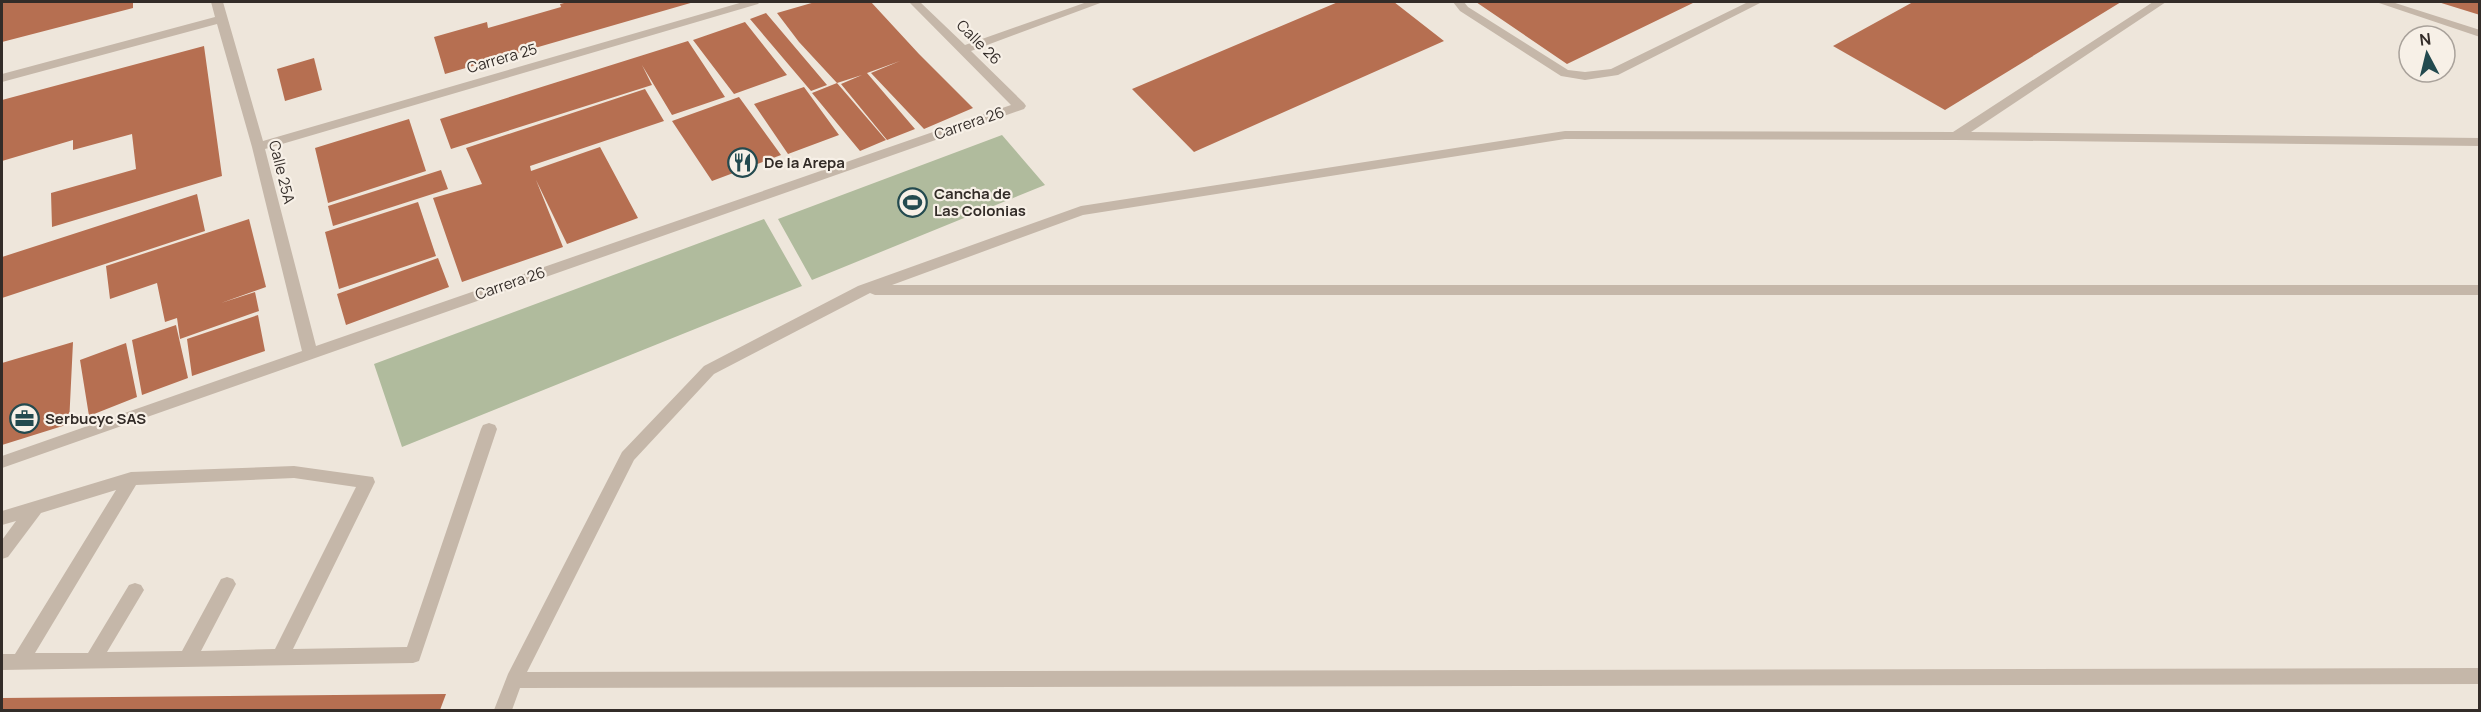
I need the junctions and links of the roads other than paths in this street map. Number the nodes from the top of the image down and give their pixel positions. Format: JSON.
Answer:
{"nodes":[{"id":1,"x":217,"y":2,"type":"edge"},
{"id":2,"x":754,"y":2,"type":"edge"},
{"id":3,"x":914,"y":2,"type":"edge"},
{"id":4,"x":1097,"y":2,"type":"edge"},
{"id":5,"x":1459,"y":2,"type":"edge"},
{"id":6,"x":1756,"y":2,"type":"edge"},
{"id":7,"x":2160,"y":2,"type":"edge"},
{"id":8,"x":2382,"y":2,"type":"edge"},
{"id":9,"x":222,"y":19,"type":"junction"},
{"id":10,"x":2480,"y":34,"type":"edge"},
{"id":11,"x":964,"y":50,"type":"junction"},
{"id":12,"x":2,"y":78,"type":"edge"},
{"id":13,"x":1020,"y":106,"type":"joint"},
{"id":14,"x":1956,"y":136,"type":"junction"},
{"id":15,"x":2480,"y":142,"type":"edge"},
{"id":16,"x":258,"y":147,"type":"junction"},
{"id":17,"x":863,"y":290,"type":"junction"},
{"id":18,"x":2480,"y":290,"type":"edge"},
{"id":19,"x":310,"y":353,"type":"junction"},
{"id":20,"x":489,"y":429,"type":"dead end"},
{"id":21,"x":2,"y":462,"type":"edge"},
{"id":22,"x":131,"y":479,"type":"junction"},
{"id":23,"x":35,"y":508,"type":"junction"},
{"id":24,"x":2,"y":518,"type":"edge"},
{"id":25,"x":2,"y":552,"type":"edge"},
{"id":26,"x":227,"y":584,"type":"dead end"},
{"id":27,"x":135,"y":590,"type":"dead end"},
{"id":28,"x":280,"y":657,"type":"junction"},
{"id":29,"x":187,"y":659,"type":"junction"},
{"id":30,"x":93,"y":660,"type":"junction"},
{"id":31,"x":2,"y":662,"type":"edge"},
{"id":32,"x":20,"y":662,"type":"junction"},
{"id":33,"x":2480,"y":676,"type":"edge"},
{"id":34,"x":514,"y":680,"type":"junction"},
{"id":35,"x":503,"y":711,"type":"edge"}],
"edges":[{"from":1,"to":9,"type":"street","name":"Calle 25A"},
{"from":2,"to":16,"type":"street","name":"Carrera 25"},
{"from":3,"to":11,"type":"street","name":"Calle 26"},
{"from":4,"to":11,"type":"street"},
{"from":5,"to":6,"type":"street"},
{"from":7,"to":14,"type":"street"},
{"from":8,"to":10,"type":"street"},
{"from":9,"to":12,"type":"street"},
{"from":9,"to":16,"type":"street","name":"Calle 25A"},
{"from":11,"to":13,"type":"street","name":"Calle 26"},
{"from":13,"to":19,"type":"street","name":"Carrera 26"},
{"from":14,"to":15,"type":"street"},
{"from":14,"to":17,"type":"street"},
{"from":16,"to":19,"type":"street","name":"Calle 25A"},
{"from":17,"to":18,"type":"street"},
{"from":17,"to":34,"type":"street"},
{"from":19,"to":21,"type":"street","name":"Carrera 26"},
{"from":20,"to":28,"type":"street"},
{"from":22,"to":23,"type":"street"},
{"from":22,"to":28,"type":"street"},
{"from":22,"to":32,"type":"street"},
{"from":23,"to":24,"type":"street"},
{"from":23,"to":25,"type":"street"},
{"from":26,"to":29,"type":"street"},
{"from":27,"to":30,"type":"street"},
{"from":28,"to":29,"type":"street"},
{"from":29,"to":30,"type":"street"},
{"from":30,"to":32,"type":"street"},
{"from":31,"to":32,"type":"street"},
{"from":33,"to":34,"type":"street"},
{"from":34,"to":35,"type":"street"}]}
